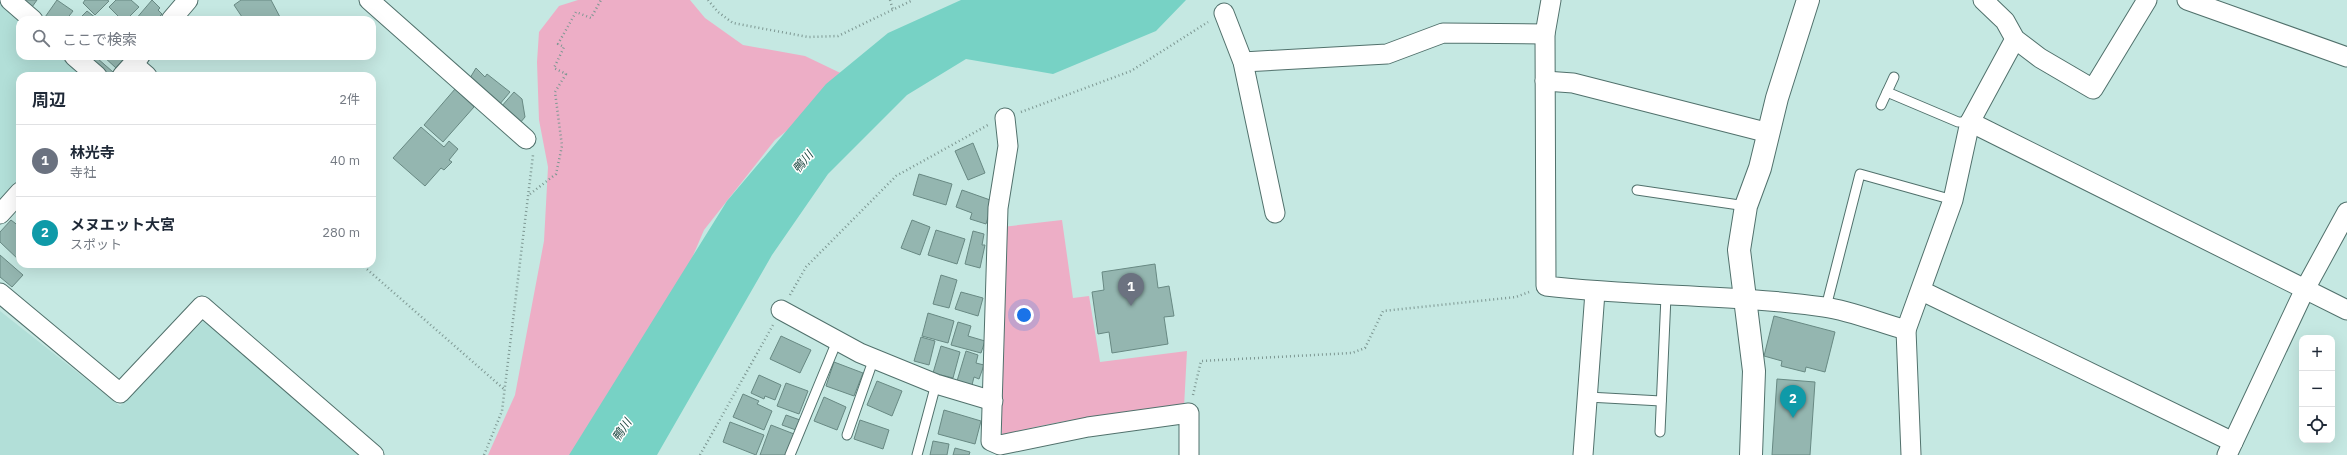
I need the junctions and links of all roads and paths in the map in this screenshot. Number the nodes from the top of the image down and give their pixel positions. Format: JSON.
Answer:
{"nodes":[{"id":1,"x":10,"y":0,"type":"edge"},
{"id":2,"x":188,"y":0,"type":"edge"},
{"id":3,"x":370,"y":0,"type":"edge"},
{"id":4,"x":601,"y":0,"type":"edge"},
{"id":5,"x":708,"y":0,"type":"edge"},
{"id":6,"x":890,"y":0,"type":"edge"},
{"id":7,"x":913,"y":0,"type":"edge"},
{"id":8,"x":1551,"y":0,"type":"edge"},
{"id":9,"x":1808,"y":0,"type":"edge"},
{"id":10,"x":1983,"y":0,"type":"edge"},
{"id":11,"x":2147,"y":0,"type":"edge"},
{"id":12,"x":2187,"y":0,"type":"edge"},
{"id":13,"x":893,"y":10,"type":"junction"},
{"id":14,"x":1224,"y":13,"type":"joint"},
{"id":15,"x":28,"y":16,"type":"edge"},
{"id":16,"x":174,"y":16,"type":"edge"},
{"id":17,"x":1545,"y":34,"type":"junction"},
{"id":18,"x":2015,"y":39,"type":"junction"},
{"id":19,"x":2347,"y":57,"type":"edge"},
{"id":20,"x":79,"y":60,"type":"edge"},
{"id":21,"x":1243,"y":62,"type":"junction"},
{"id":22,"x":132,"y":65,"type":"edge"},
{"id":23,"x":92,"y":72,"type":"edge"},
{"id":24,"x":142,"y":72,"type":"edge"},
{"id":25,"x":1894,"y":77,"type":"dead end"},
{"id":26,"x":1545,"y":81,"type":"junction"},
{"id":27,"x":1888,"y":92,"type":"junction"},
{"id":28,"x":1881,"y":105,"type":"dead end"},
{"id":29,"x":1005,"y":118,"type":"junction"},
{"id":30,"x":1970,"y":122,"type":"junction"},
{"id":31,"x":1769,"y":133,"type":"junction"},
{"id":32,"x":526,"y":139,"type":"joint"},
{"id":33,"x":1637,"y":190,"type":"dead end"},
{"id":34,"x":529,"y":194,"type":"junction"},
{"id":35,"x":16,"y":196,"type":"edge"},
{"id":36,"x":1953,"y":200,"type":"junction"},
{"id":37,"x":1746,"y":206,"type":"junction"},
{"id":38,"x":1275,"y":212,"type":"dead end"},
{"id":39,"x":2347,"y":212,"type":"edge"},
{"id":40,"x":0,"y":214,"type":"edge"},
{"id":41,"x":366,"y":268,"type":"edge"},
{"id":42,"x":1546,"y":286,"type":"junction"},
{"id":43,"x":2305,"y":289,"type":"junction"},
{"id":44,"x":1922,"y":291,"type":"junction"},
{"id":45,"x":0,"y":292,"type":"edge"},
{"id":46,"x":1595,"y":292,"type":"junction"},
{"id":47,"x":1666,"y":296,"type":"junction"},
{"id":48,"x":1744,"y":300,"type":"junction"},
{"id":49,"x":1826,"y":308,"type":"junction"},
{"id":50,"x":781,"y":310,"type":"junction"},
{"id":51,"x":2347,"y":310,"type":"edge"},
{"id":52,"x":1906,"y":330,"type":"junction"},
{"id":53,"x":837,"y":341,"type":"junction"},
{"id":54,"x":874,"y":358,"type":"junction"},
{"id":55,"x":936,"y":384,"type":"junction"},
{"id":56,"x":505,"y":390,"type":"junction"},
{"id":57,"x":1588,"y":397,"type":"junction"},
{"id":58,"x":993,"y":401,"type":"junction"},
{"id":59,"x":1661,"y":401,"type":"junction"},
{"id":60,"x":1189,"y":413,"type":"junction"},
{"id":61,"x":1660,"y":432,"type":"dead end"},
{"id":62,"x":847,"y":435,"type":"dead end"},
{"id":63,"x":2230,"y":448,"type":"edge"},
{"id":64,"x":374,"y":455,"type":"edge"},
{"id":65,"x":484,"y":455,"type":"edge"},
{"id":66,"x":700,"y":455,"type":"edge"},
{"id":67,"x":790,"y":455,"type":"edge"},
{"id":68,"x":917,"y":455,"type":"edge"},
{"id":69,"x":1189,"y":455,"type":"edge"},
{"id":70,"x":1584,"y":455,"type":"edge"},
{"id":71,"x":1750,"y":455,"type":"edge"},
{"id":72,"x":1911,"y":455,"type":"edge"}],
"edges":[{"from":1,"to":15,"type":"street"},
{"from":2,"to":16,"type":"street"},
{"from":3,"to":32,"type":"street"},
{"from":4,"to":34,"type":"path"},
{"from":5,"to":13,"type":"path"},
{"from":6,"to":13,"type":"path"},
{"from":7,"to":13,"type":"path"},
{"from":8,"to":17,"type":"street"},
{"from":9,"to":31,"type":"street"},
{"from":10,"to":18,"type":"street"},
{"from":11,"to":18,"type":"street"},
{"from":12,"to":19,"type":"street"},
{"from":14,"to":21,"type":"street"},
{"from":14,"to":29,"type":"path"},
{"from":17,"to":21,"type":"street"},
{"from":17,"to":26,"type":"street"},
{"from":18,"to":30,"type":"street"},
{"from":20,"to":23,"type":"street"},
{"from":21,"to":38,"type":"street"},
{"from":22,"to":24,"type":"street"},
{"from":25,"to":27,"type":"lane"},
{"from":26,"to":31,"type":"street"},
{"from":26,"to":42,"type":"street"},
{"from":27,"to":28,"type":"lane"},
{"from":27,"to":30,"type":"lane"},
{"from":29,"to":50,"type":"path"},
{"from":29,"to":58,"type":"street"},
{"from":30,"to":36,"type":"street"},
{"from":30,"to":43,"type":"street"},
{"from":31,"to":37,"type":"street"},
{"from":32,"to":34,"type":"path"},
{"from":33,"to":37,"type":"lane"},
{"from":34,"to":56,"type":"path"},
{"from":35,"to":40,"type":"street"},
{"from":36,"to":44,"type":"street"},
{"from":36,"to":49,"type":"lane"},
{"from":37,"to":48,"type":"street"},
{"from":39,"to":43,"type":"street"},
{"from":41,"to":56,"type":"path"},
{"from":42,"to":46,"type":"street"},
{"from":42,"to":60,"type":"path"},
{"from":43,"to":51,"type":"street"},
{"from":43,"to":63,"type":"street"},
{"from":44,"to":52,"type":"street"},
{"from":44,"to":63,"type":"street"},
{"from":45,"to":64,"type":"street"},
{"from":46,"to":47,"type":"street"},
{"from":46,"to":57,"type":"street"},
{"from":47,"to":48,"type":"street"},
{"from":47,"to":59,"type":"lane"},
{"from":48,"to":49,"type":"street"},
{"from":48,"to":71,"type":"street"},
{"from":49,"to":52,"type":"street"},
{"from":50,"to":53,"type":"street"},
{"from":50,"to":66,"type":"path"},
{"from":52,"to":72,"type":"street"},
{"from":53,"to":54,"type":"street"},
{"from":53,"to":67,"type":"lane"},
{"from":54,"to":55,"type":"street"},
{"from":54,"to":62,"type":"lane"},
{"from":55,"to":58,"type":"street"},
{"from":55,"to":68,"type":"lane"},
{"from":56,"to":65,"type":"path"},
{"from":57,"to":59,"type":"lane"},
{"from":57,"to":70,"type":"street"},
{"from":58,"to":60,"type":"street"},
{"from":59,"to":61,"type":"lane"},
{"from":60,"to":69,"type":"street"}]}
